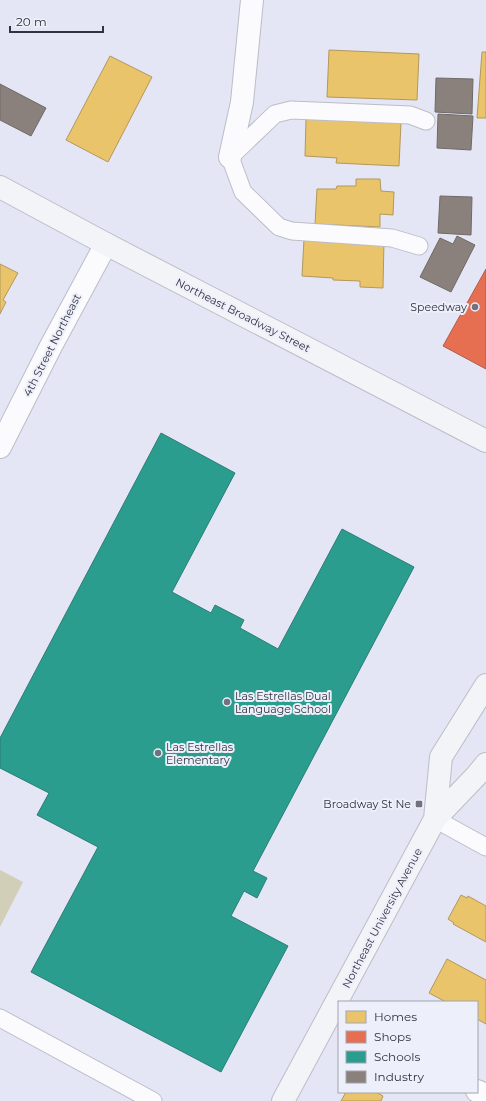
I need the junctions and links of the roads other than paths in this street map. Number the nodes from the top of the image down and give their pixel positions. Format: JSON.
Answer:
{"nodes":[{"id":1,"x":252,"y":0,"type":"edge"},
{"id":2,"x":426,"y":122,"type":"dead end"},
{"id":3,"x":230,"y":157,"type":"junction"},
{"id":4,"x":0,"y":187,"type":"edge"},
{"id":5,"x":106,"y":244,"type":"junction"},
{"id":6,"x":419,"y":246,"type":"dead end"},
{"id":7,"x":486,"y":441,"type":"edge"},
{"id":8,"x":0,"y":447,"type":"edge"},
{"id":9,"x":486,"y":685,"type":"edge"},
{"id":10,"x":486,"y":764,"type":"edge"},
{"id":11,"x":435,"y":819,"type":"junction"},
{"id":12,"x":486,"y":847,"type":"edge"},
{"id":13,"x":342,"y":1001,"type":"edge"},
{"id":14,"x":335,"y":1015,"type":"edge"},
{"id":15,"x":0,"y":1018,"type":"edge"},
{"id":16,"x":150,"y":1100,"type":"edge"},
{"id":17,"x":283,"y":1101,"type":"edge"}],
"edges":[{"from":1,"to":3,"type":"street"},
{"from":2,"to":3,"type":"lane"},
{"from":3,"to":6,"type":"lane"},
{"from":4,"to":5,"type":"main road","name":"Northeast Broadway Street"},
{"from":5,"to":7,"type":"main road","name":"Northeast Broadway Street"},
{"from":5,"to":8,"type":"street","name":"4th Street Northeast"},
{"from":9,"to":11,"type":"main road","name":"Northeast University Avenue"},
{"from":10,"to":11,"type":"main road","name":"Northeast University Avenue"},
{"from":11,"to":12,"type":"lane"},
{"from":11,"to":13,"type":"main road","name":"Northeast University Avenue"},
{"from":14,"to":17,"type":"main road","name":"Northeast University Avenue"},
{"from":15,"to":16,"type":"lane"}]}
